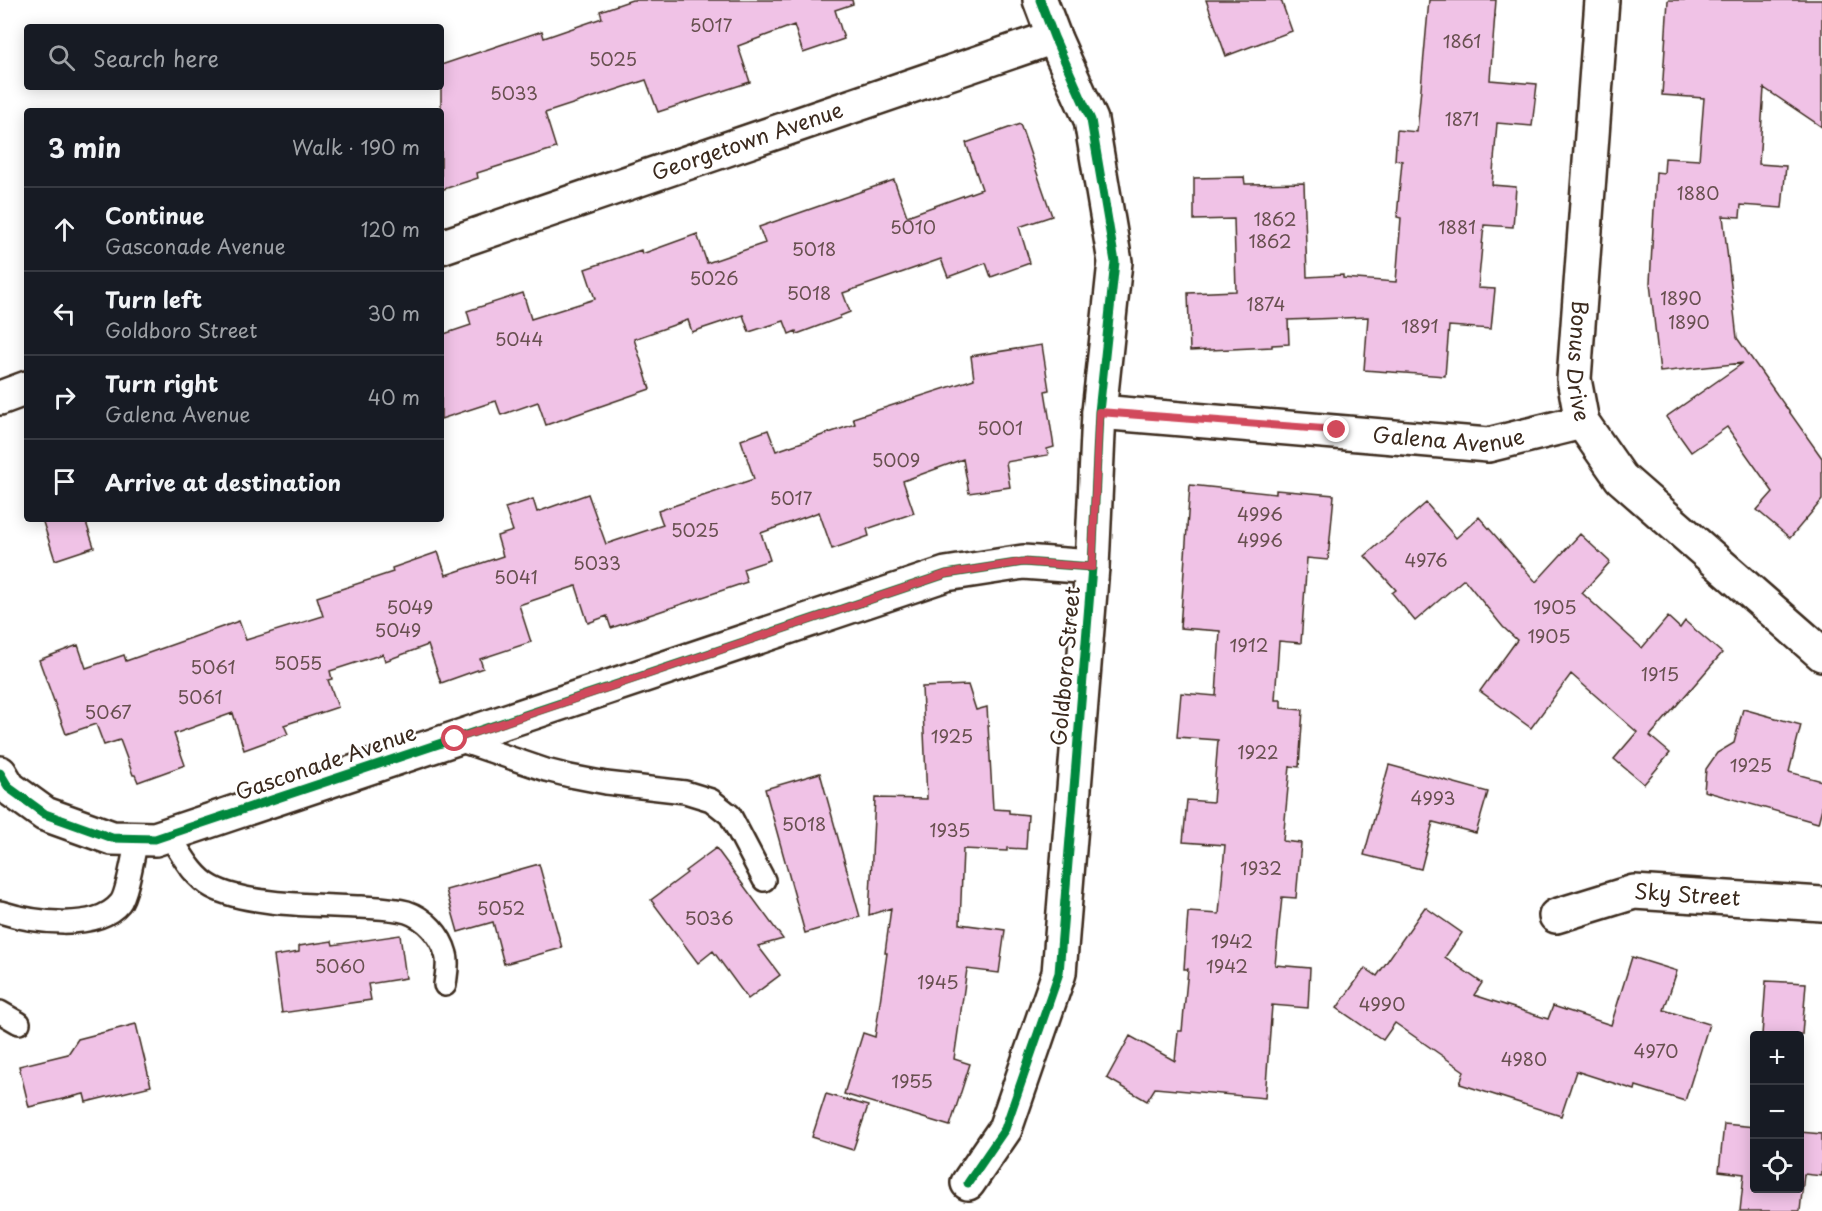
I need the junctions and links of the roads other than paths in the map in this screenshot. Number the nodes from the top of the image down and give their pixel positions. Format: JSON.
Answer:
{"nodes":[{"id":1,"x":1040,"y":0,"type":"edge"},
{"id":2,"x":1602,"y":0,"type":"edge"},
{"id":3,"x":1054,"y":38,"type":"junction"},
{"id":4,"x":444,"y":246,"type":"edge"},
{"id":5,"x":24,"y":389,"type":"edge"},
{"id":6,"x":0,"y":398,"type":"edge"},
{"id":7,"x":1099,"y":412,"type":"junction"},
{"id":8,"x":1582,"y":422,"type":"junction"},
{"id":9,"x":1092,"y":567,"type":"junction"},
{"id":10,"x":1822,"y":654,"type":"edge"},
{"id":11,"x":455,"y":739,"type":"junction"},
{"id":12,"x":0,"y":773,"type":"edge"},
{"id":13,"x":170,"y":835,"type":"junction"},
{"id":14,"x":137,"y":839,"type":"junction"},
{"id":15,"x":764,"y":880,"type":"dead end"},
{"id":16,"x":1822,"y":904,"type":"edge"},
{"id":17,"x":0,"y":912,"type":"edge"},
{"id":18,"x":1556,"y":916,"type":"dead end"},
{"id":19,"x":446,"y":986,"type":"dead end"},
{"id":20,"x":0,"y":1012,"type":"edge"},
{"id":21,"x":19,"y":1023,"type":"dead end"},
{"id":22,"x":968,"y":1183,"type":"dead end"}],
"edges":[{"from":1,"to":3,"type":"street","name":"Goldboro Street"},
{"from":2,"to":8,"type":"street","name":"Bonus Drive"},
{"from":3,"to":4,"type":"street","name":"Georgetown Avenue"},
{"from":3,"to":7,"type":"street","name":"Goldboro Street"},
{"from":5,"to":6,"type":"street"},
{"from":7,"to":8,"type":"street","name":"Galena Avenue"},
{"from":7,"to":9,"type":"street","name":"Goldboro Street"},
{"from":8,"to":10,"type":"street","name":"Bonus Drive"},
{"from":9,"to":11,"type":"street","name":"Gasconade Avenue"},
{"from":9,"to":22,"type":"street","name":"Goldboro Street"},
{"from":11,"to":13,"type":"street","name":"Gasconade Avenue"},
{"from":11,"to":15,"type":"lane"},
{"from":12,"to":14,"type":"street","name":"Gasconade Avenue"},
{"from":13,"to":14,"type":"street","name":"Gasconade Avenue"},
{"from":13,"to":19,"type":"lane"},
{"from":14,"to":17,"type":"lane"},
{"from":16,"to":18,"type":"street","name":"Sky Street"},
{"from":20,"to":21,"type":"lane"}]}
